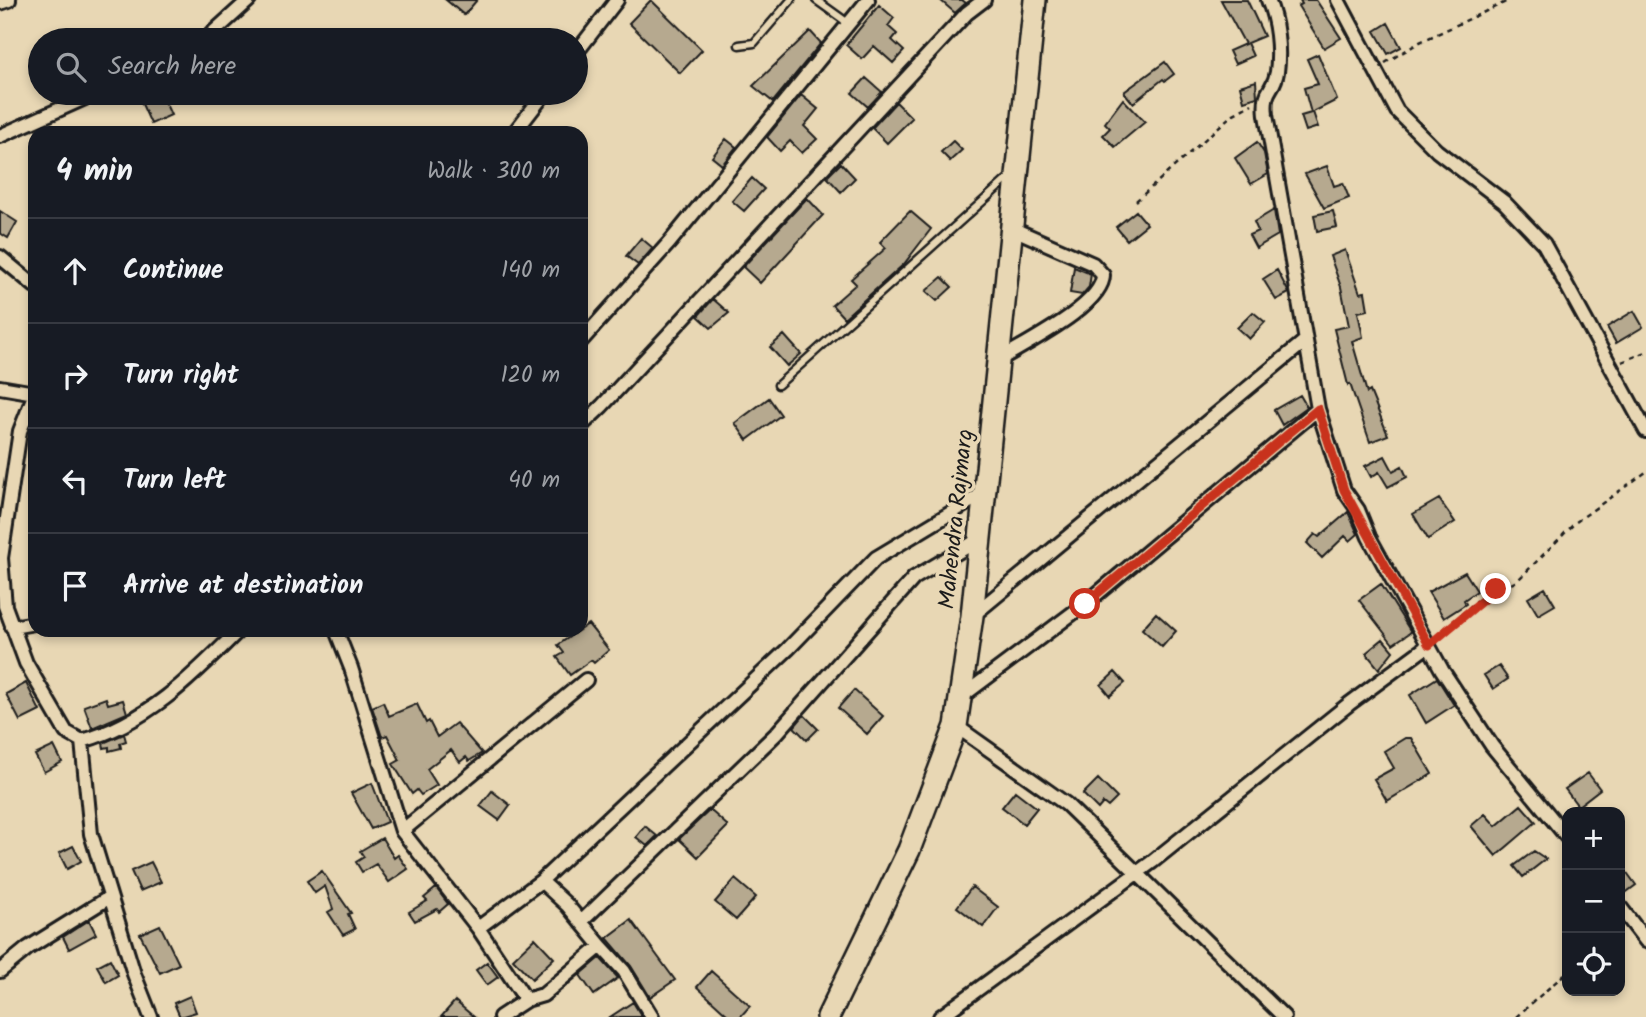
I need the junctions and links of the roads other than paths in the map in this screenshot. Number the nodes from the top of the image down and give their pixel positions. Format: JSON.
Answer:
{"nodes":[{"id":1,"x":9,"y":0,"type":"edge"},
{"id":2,"x":249,"y":0,"type":"edge"},
{"id":3,"x":791,"y":0,"type":"edge"},
{"id":4,"x":816,"y":0,"type":"edge"},
{"id":5,"x":868,"y":0,"type":"edge"},
{"id":6,"x":984,"y":0,"type":"edge"},
{"id":7,"x":1035,"y":0,"type":"edge"},
{"id":8,"x":1268,"y":0,"type":"edge"},
{"id":9,"x":1338,"y":0,"type":"edge"},
{"id":10,"x":615,"y":1,"type":"edge"},
{"id":11,"x":0,"y":3,"type":"edge"},
{"id":12,"x":849,"y":24,"type":"junction"},
{"id":13,"x":218,"y":28,"type":"edge"},
{"id":14,"x":588,"y":37,"type":"edge"},
{"id":15,"x":739,"y":45,"type":"dead end"},
{"id":16,"x":69,"y":105,"type":"edge"},
{"id":17,"x":536,"y":105,"type":"edge"},
{"id":18,"x":519,"y":126,"type":"edge"},
{"id":19,"x":0,"y":136,"type":"edge"},
{"id":20,"x":1016,"y":171,"type":"junction"},
{"id":21,"x":1011,"y":228,"type":"junction"},
{"id":22,"x":0,"y":257,"type":"edge"},
{"id":23,"x":28,"y":280,"type":"edge"},
{"id":24,"x":588,"y":333,"type":"edge"},
{"id":25,"x":1305,"y":341,"type":"junction"},
{"id":26,"x":998,"y":361,"type":"junction"},
{"id":27,"x":778,"y":385,"type":"dead end"},
{"id":28,"x":0,"y":387,"type":"edge"},
{"id":29,"x":28,"y":392,"type":"edge"},
{"id":30,"x":1318,"y":409,"type":"junction"},
{"id":31,"x":28,"y":411,"type":"edge"},
{"id":32,"x":588,"y":420,"type":"edge"},
{"id":33,"x":1646,"y":431,"type":"edge"},
{"id":34,"x":984,"y":493,"type":"junction"},
{"id":35,"x":980,"y":538,"type":"junction"},
{"id":36,"x":972,"y":616,"type":"junction"},
{"id":37,"x":28,"y":625,"type":"edge"},
{"id":38,"x":12,"y":627,"type":"junction"},
{"id":39,"x":232,"y":637,"type":"edge"},
{"id":40,"x":339,"y":637,"type":"edge"},
{"id":41,"x":1429,"y":645,"type":"junction"},
{"id":42,"x":586,"y":680,"type":"dead end"},
{"id":43,"x":961,"y":697,"type":"junction"},
{"id":44,"x":956,"y":726,"type":"junction"},
{"id":45,"x":82,"y":741,"type":"junction"},
{"id":46,"x":402,"y":831,"type":"junction"},
{"id":47,"x":1562,"y":831,"type":"edge"},
{"id":48,"x":1136,"y":872,"type":"junction"},
{"id":49,"x":541,"y":881,"type":"junction"},
{"id":50,"x":110,"y":897,"type":"junction"},
{"id":51,"x":1625,"y":914,"type":"edge"},
{"id":52,"x":581,"y":922,"type":"junction"},
{"id":53,"x":478,"y":928,"type":"junction"},
{"id":54,"x":1646,"y":941,"type":"edge"},
{"id":55,"x":601,"y":946,"type":"junction"},
{"id":56,"x":0,"y":971,"type":"edge"},
{"id":57,"x":526,"y":1000,"type":"junction"},
{"id":58,"x":151,"y":1017,"type":"edge"},
{"id":59,"x":499,"y":1017,"type":"edge"},
{"id":60,"x":652,"y":1017,"type":"edge"},
{"id":61,"x":828,"y":1017,"type":"edge"},
{"id":62,"x":940,"y":1017,"type":"edge"},
{"id":63,"x":1284,"y":1017,"type":"edge"}],
"edges":[{"from":1,"to":11,"type":"street"},
{"from":2,"to":13,"type":"street"},
{"from":3,"to":15,"type":"lane"},
{"from":4,"to":12,"type":"lane"},
{"from":5,"to":12,"type":"street"},
{"from":6,"to":32,"type":"street"},
{"from":7,"to":20,"type":"highway","name":"Mahendra Rajmarg"},
{"from":8,"to":25,"type":"street"},
{"from":9,"to":33,"type":"street"},
{"from":10,"to":14,"type":"street"},
{"from":12,"to":24,"type":"street"},
{"from":16,"to":19,"type":"street"},
{"from":17,"to":18,"type":"street"},
{"from":20,"to":21,"type":"highway","name":"Mahendra Rajmarg"},
{"from":20,"to":27,"type":"lane"},
{"from":21,"to":26,"type":"highway","name":"Mahendra Rajmarg"},
{"from":21,"to":26,"type":"street"},
{"from":22,"to":23,"type":"street"},
{"from":25,"to":30,"type":"street"},
{"from":25,"to":36,"type":"street"},
{"from":26,"to":34,"type":"highway","name":"Mahendra Rajmarg"},
{"from":28,"to":29,"type":"street"},
{"from":30,"to":41,"type":"street"},
{"from":30,"to":43,"type":"street"},
{"from":31,"to":38,"type":"street"},
{"from":34,"to":35,"type":"highway","name":"Mahendra Rajmarg"},
{"from":34,"to":49,"type":"street"},
{"from":35,"to":36,"type":"highway","name":"Mahendra Rajmarg"},
{"from":35,"to":52,"type":"street"},
{"from":36,"to":43,"type":"highway","name":"Mahendra Rajmarg"},
{"from":37,"to":38,"type":"street"},
{"from":38,"to":45,"type":"street"},
{"from":39,"to":45,"type":"street"},
{"from":40,"to":46,"type":"street"},
{"from":41,"to":47,"type":"street"},
{"from":41,"to":48,"type":"street"},
{"from":42,"to":46,"type":"street"},
{"from":43,"to":44,"type":"highway","name":"Mahendra Rajmarg"},
{"from":44,"to":48,"type":"street"},
{"from":44,"to":61,"type":"highway","name":"Mahendra Rajmarg"},
{"from":45,"to":50,"type":"street"},
{"from":46,"to":53,"type":"street"},
{"from":48,"to":62,"type":"street"},
{"from":48,"to":63,"type":"street"},
{"from":49,"to":52,"type":"street"},
{"from":49,"to":53,"type":"street"},
{"from":50,"to":56,"type":"street"},
{"from":50,"to":58,"type":"street"},
{"from":51,"to":54,"type":"street"},
{"from":52,"to":55,"type":"street"},
{"from":53,"to":57,"type":"street"},
{"from":55,"to":57,"type":"street"},
{"from":55,"to":60,"type":"street"},
{"from":57,"to":59,"type":"street"}]}
